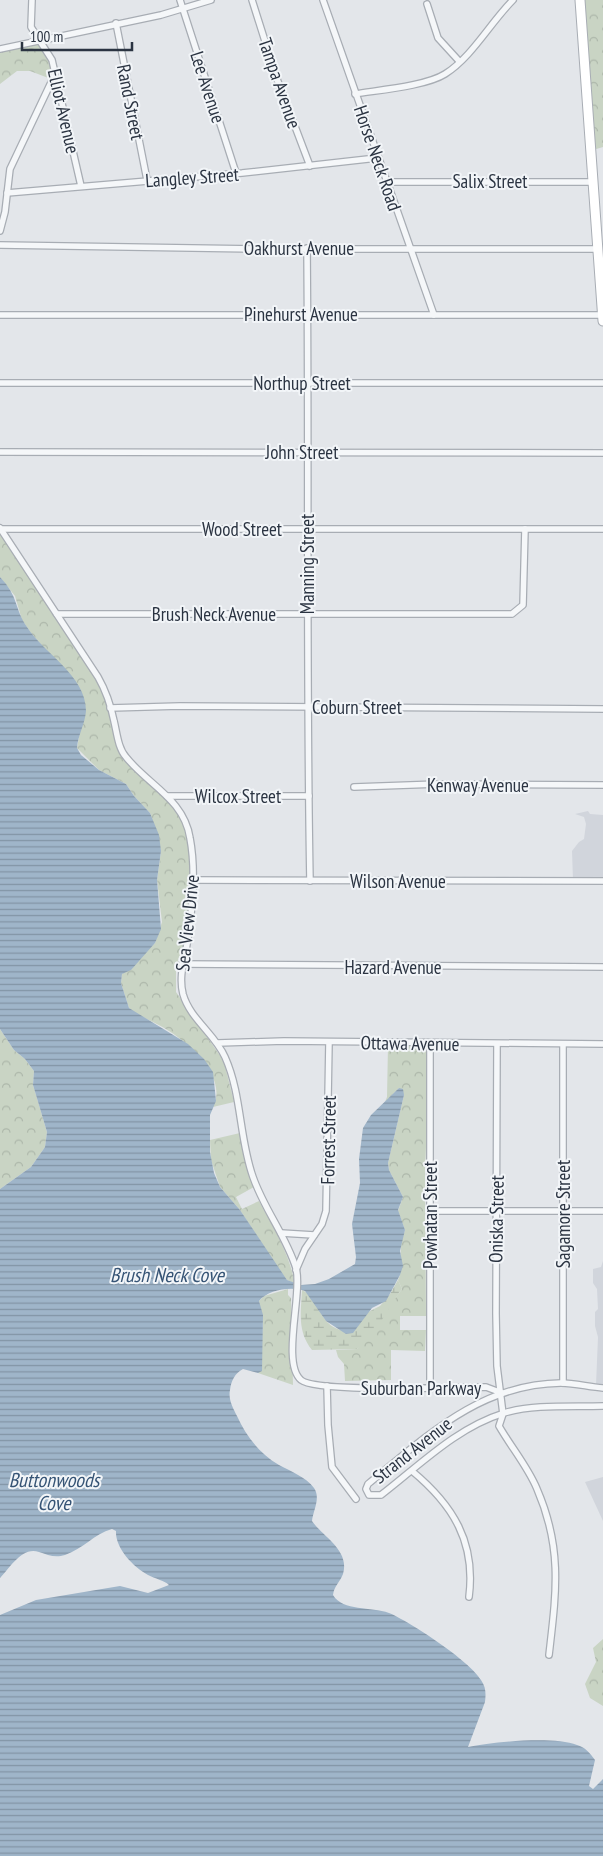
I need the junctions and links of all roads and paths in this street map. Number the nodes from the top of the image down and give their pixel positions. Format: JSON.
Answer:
{"nodes":[{"id":1,"x":32,"y":0,"type":"edge"},
{"id":2,"x":180,"y":0,"type":"edge"},
{"id":3,"x":211,"y":0,"type":"edge"},
{"id":4,"x":252,"y":0,"type":"edge"},
{"id":5,"x":323,"y":0,"type":"edge"},
{"id":6,"x":513,"y":0,"type":"edge"},
{"id":7,"x":580,"y":0,"type":"edge"},
{"id":8,"x":427,"y":4,"type":"dead end"},
{"id":9,"x":182,"y":9,"type":"junction"},
{"id":10,"x":116,"y":23,"type":"junction"},
{"id":11,"x":38,"y":40,"type":"junction"},
{"id":12,"x":0,"y":49,"type":"edge"},
{"id":13,"x":459,"y":61,"type":"junction"},
{"id":14,"x":56,"y":72,"type":"junction"},
{"id":15,"x":355,"y":94,"type":"junction"},
{"id":16,"x":377,"y":158,"type":"junction"},
{"id":17,"x":310,"y":166,"type":"junction"},
{"id":18,"x":236,"y":174,"type":"junction"},
{"id":19,"x":147,"y":180,"type":"junction"},
{"id":20,"x":386,"y":182,"type":"junction"},
{"id":21,"x":593,"y":182,"type":"junction"},
{"id":22,"x":81,"y":186,"type":"junction"},
{"id":23,"x":7,"y":192,"type":"junction"},
{"id":24,"x":0,"y":230,"type":"edge"},
{"id":25,"x":0,"y":245,"type":"edge"},
{"id":26,"x":409,"y":247,"type":"junction"},
{"id":27,"x":307,"y":248,"type":"junction"},
{"id":28,"x":598,"y":249,"type":"junction"},
{"id":29,"x":308,"y":314,"type":"junction"},
{"id":30,"x":0,"y":315,"type":"edge"},
{"id":31,"x":434,"y":315,"type":"junction"},
{"id":32,"x":602,"y":315,"type":"edge"},
{"id":33,"x":603,"y":321,"type":"edge"},
{"id":34,"x":0,"y":383,"type":"edge"},
{"id":35,"x":309,"y":383,"type":"junction"},
{"id":36,"x":603,"y":383,"type":"edge"},
{"id":37,"x":0,"y":452,"type":"edge"},
{"id":38,"x":308,"y":453,"type":"junction"},
{"id":39,"x":603,"y":453,"type":"edge"},
{"id":40,"x":0,"y":529,"type":"edge"},
{"id":41,"x":308,"y":529,"type":"junction"},
{"id":42,"x":525,"y":529,"type":"junction"},
{"id":43,"x":603,"y":529,"type":"edge"},
{"id":44,"x":57,"y":614,"type":"junction"},
{"id":45,"x":307,"y":614,"type":"junction"},
{"id":46,"x":309,"y":706,"type":"junction"},
{"id":47,"x":110,"y":708,"type":"junction"},
{"id":48,"x":603,"y":709,"type":"edge"},
{"id":49,"x":603,"y":785,"type":"edge"},
{"id":50,"x":354,"y":787,"type":"dead end"},
{"id":51,"x":167,"y":796,"type":"junction"},
{"id":52,"x":309,"y":796,"type":"junction"},
{"id":53,"x":193,"y":880,"type":"junction"},
{"id":54,"x":310,"y":881,"type":"junction"},
{"id":55,"x":603,"y":881,"type":"edge"},
{"id":56,"x":182,"y":964,"type":"junction"},
{"id":57,"x":603,"y":967,"type":"edge"},
{"id":58,"x":329,"y":1042,"type":"junction"},
{"id":59,"x":218,"y":1043,"type":"junction"},
{"id":60,"x":430,"y":1044,"type":"junction"},
{"id":61,"x":496,"y":1044,"type":"junction"},
{"id":62,"x":603,"y":1044,"type":"edge"},
{"id":63,"x":563,"y":1045,"type":"junction"},
{"id":64,"x":496,"y":1210,"type":"junction"},
{"id":65,"x":563,"y":1210,"type":"junction"},
{"id":66,"x":430,"y":1211,"type":"junction"},
{"id":67,"x":603,"y":1211,"type":"edge"},
{"id":68,"x":281,"y":1233,"type":"junction"},
{"id":69,"x":314,"y":1235,"type":"junction"},
{"id":70,"x":296,"y":1270,"type":"junction"},
{"id":71,"x":563,"y":1383,"type":"junction"},
{"id":72,"x":327,"y":1386,"type":"junction"},
{"id":73,"x":430,"y":1386,"type":"junction"},
{"id":74,"x":603,"y":1388,"type":"edge"},
{"id":75,"x":502,"y":1393,"type":"junction"},
{"id":76,"x":603,"y":1406,"type":"edge"},
{"id":77,"x":503,"y":1414,"type":"junction"},
{"id":78,"x":412,"y":1471,"type":"junction"},
{"id":79,"x":356,"y":1499,"type":"dead end"},
{"id":80,"x":469,"y":1597,"type":"dead end"},
{"id":81,"x":549,"y":1655,"type":"dead end"}],
"edges":[{"from":1,"to":11,"type":"street","name":"Elliot Avenue"},
{"from":2,"to":9,"type":"street","name":"Lee Avenue"},
{"from":3,"to":9,"type":"street"},
{"from":4,"to":17,"type":"street","name":"Tampa Avenue"},
{"from":5,"to":15,"type":"street","name":"Horse Neck Road"},
{"from":6,"to":13,"type":"street"},
{"from":7,"to":21,"type":"street"},
{"from":8,"to":13,"type":"street"},
{"from":9,"to":10,"type":"street"},
{"from":9,"to":18,"type":"street","name":"Lee Avenue"},
{"from":10,"to":11,"type":"street"},
{"from":10,"to":19,"type":"street","name":"Rand Street"},
{"from":11,"to":12,"type":"street"},
{"from":11,"to":14,"type":"street","name":"Elliot Avenue"},
{"from":13,"to":15,"type":"street"},
{"from":14,"to":22,"type":"street","name":"Elliot Avenue"},
{"from":14,"to":23,"type":"street"},
{"from":15,"to":16,"type":"street","name":"Horse Neck Road"},
{"from":16,"to":17,"type":"street","name":"Langley Street"},
{"from":16,"to":20,"type":"street","name":"Horse Neck Road"},
{"from":17,"to":18,"type":"street","name":"Langley Street"},
{"from":18,"to":19,"type":"street","name":"Langley Street"},
{"from":19,"to":22,"type":"street","name":"Langley Street"},
{"from":20,"to":21,"type":"street","name":"Salix Street"},
{"from":20,"to":26,"type":"street","name":"Horse Neck Road"},
{"from":21,"to":28,"type":"street"},
{"from":22,"to":23,"type":"street","name":"Langley Street"},
{"from":23,"to":24,"type":"street"},
{"from":25,"to":27,"type":"street","name":"Oakhurst Avenue"},
{"from":26,"to":27,"type":"street","name":"Oakhurst Avenue"},
{"from":26,"to":28,"type":"street","name":"Oakhurst Avenue"},
{"from":26,"to":31,"type":"street","name":"Horse Neck Road"},
{"from":27,"to":29,"type":"street","name":"Manning Street"},
{"from":28,"to":32,"type":"street"},
{"from":29,"to":30,"type":"street","name":"Pinehurst Avenue"},
{"from":29,"to":31,"type":"street","name":"Pinehurst Avenue"},
{"from":29,"to":35,"type":"street","name":"Manning Street"},
{"from":31,"to":32,"type":"street","name":"Pinehurst Avenue"},
{"from":32,"to":33,"type":"street"},
{"from":34,"to":35,"type":"street","name":"Northup Street"},
{"from":35,"to":36,"type":"street","name":"Northup Street"},
{"from":35,"to":38,"type":"street","name":"Manning Street"},
{"from":37,"to":38,"type":"street","name":"John Street"},
{"from":38,"to":39,"type":"street","name":"John Street"},
{"from":38,"to":41,"type":"street","name":"Manning Street"},
{"from":40,"to":41,"type":"street","name":"Wood Street"},
{"from":40,"to":44,"type":"street","name":"Sea View Drive"},
{"from":41,"to":42,"type":"street","name":"Wood Street"},
{"from":41,"to":45,"type":"street","name":"Manning Street"},
{"from":42,"to":43,"type":"street","name":"Wood Street"},
{"from":42,"to":45,"type":"street","name":"Brush Neck Avenue"},
{"from":44,"to":45,"type":"street","name":"Brush Neck Avenue"},
{"from":44,"to":47,"type":"street","name":"Sea View Drive"},
{"from":45,"to":46,"type":"street","name":"Manning Street"},
{"from":46,"to":47,"type":"street","name":"Coburn Street"},
{"from":46,"to":48,"type":"street","name":"Coburn Street"},
{"from":46,"to":52,"type":"street","name":"Manning Street"},
{"from":47,"to":51,"type":"street","name":"Sea View Drive"},
{"from":49,"to":50,"type":"street","name":"Kenway Avenue"},
{"from":51,"to":52,"type":"street","name":"Wilcox Street"},
{"from":51,"to":53,"type":"street","name":"Sea View Drive"},
{"from":52,"to":54,"type":"street","name":"Manning Street"},
{"from":53,"to":54,"type":"street","name":"Wilson Avenue"},
{"from":53,"to":56,"type":"street","name":"Sea View Drive"},
{"from":54,"to":55,"type":"street","name":"Wilson Avenue"},
{"from":56,"to":57,"type":"street","name":"Hazard Avenue"},
{"from":56,"to":59,"type":"street","name":"Sea View Drive"},
{"from":58,"to":59,"type":"street","name":"Ottawa Avenue"},
{"from":58,"to":60,"type":"street","name":"Ottawa Avenue"},
{"from":58,"to":69,"type":"street","name":"Forrest Street"},
{"from":59,"to":68,"type":"street","name":"Sea View Drive"},
{"from":60,"to":61,"type":"street","name":"Ottawa Avenue"},
{"from":60,"to":66,"type":"street","name":"Powhatan Street"},
{"from":61,"to":63,"type":"street","name":"Ottawa Avenue"},
{"from":61,"to":64,"type":"street","name":"Oniska Street"},
{"from":62,"to":63,"type":"street","name":"Ottawa Avenue"},
{"from":63,"to":65,"type":"street","name":"Sagamore Street"},
{"from":64,"to":65,"type":"street"},
{"from":64,"to":66,"type":"street"},
{"from":64,"to":75,"type":"street","name":"Oniska Street"},
{"from":65,"to":67,"type":"street"},
{"from":65,"to":71,"type":"street","name":"Sagamore Street"},
{"from":66,"to":73,"type":"street","name":"Powhatan Street"},
{"from":68,"to":69,"type":"street"},
{"from":68,"to":70,"type":"street","name":"Sea View Drive"},
{"from":69,"to":70,"type":"street","name":"Forrest Street"},
{"from":70,"to":72,"type":"street","name":"Sea View Drive"},
{"from":71,"to":74,"type":"street","name":"Suburban Parkway"},
{"from":71,"to":75,"type":"street","name":"Suburban Parkway"},
{"from":72,"to":73,"type":"street","name":"Suburban Parkway"},
{"from":72,"to":79,"type":"street"},
{"from":73,"to":75,"type":"street","name":"Suburban Parkway"},
{"from":75,"to":77,"type":"street","name":"Oniska Street"},
{"from":75,"to":78,"type":"street","name":"Strand Avenue"},
{"from":76,"to":77,"type":"street","name":"Suburban Parkway"},
{"from":77,"to":78,"type":"street","name":"Strand Avenue"},
{"from":77,"to":81,"type":"street","name":"Oniska Street"},
{"from":78,"to":80,"type":"street"}]}
